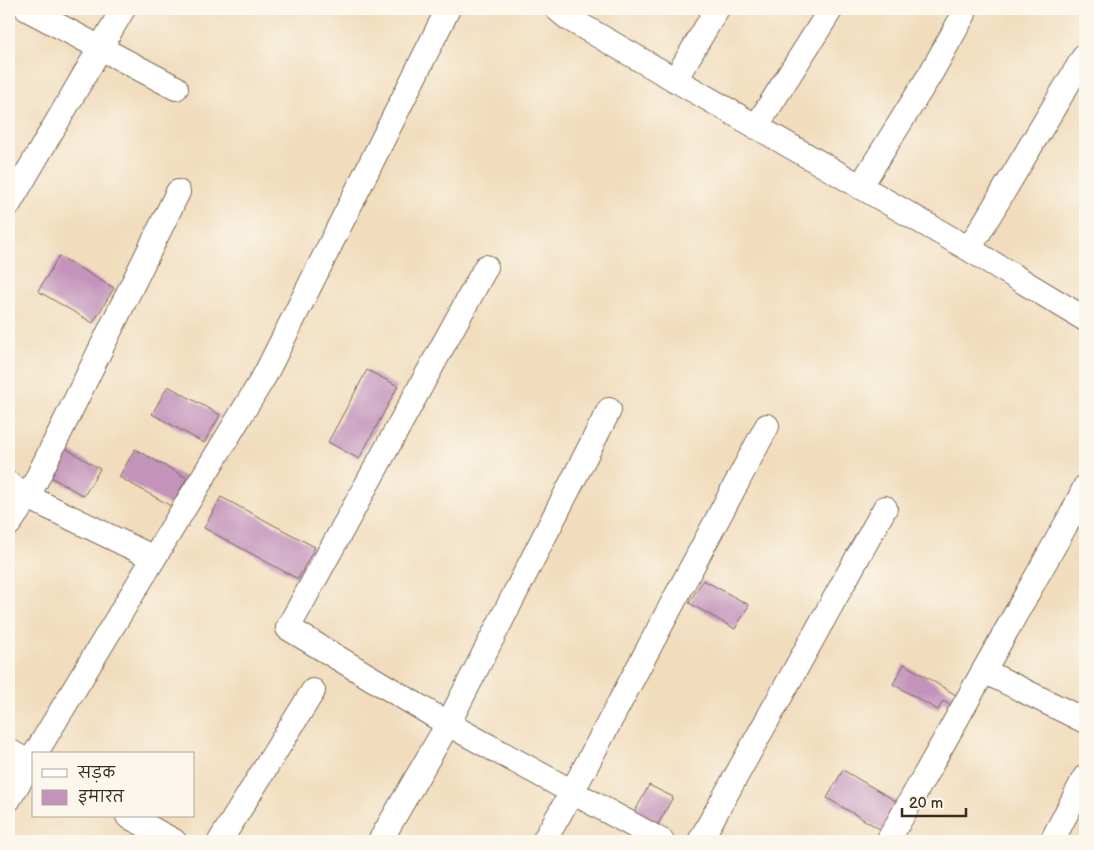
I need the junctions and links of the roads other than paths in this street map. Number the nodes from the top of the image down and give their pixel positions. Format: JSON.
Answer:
{"nodes":[{"id":1,"x":27,"y":9,"type":"edge"},
{"id":2,"x":123,"y":9,"type":"edge"},
{"id":3,"x":448,"y":9,"type":"edge"},
{"id":4,"x":557,"y":9,"type":"edge"},
{"id":5,"x":717,"y":9,"type":"edge"},
{"id":6,"x":831,"y":9,"type":"edge"},
{"id":7,"x":964,"y":14,"type":"dead end"},
{"id":8,"x":100,"y":48,"type":"junction"},
{"id":9,"x":1085,"y":55,"type":"edge"},
{"id":10,"x":675,"y":80,"type":"junction"},
{"id":11,"x":176,"y":88,"type":"dead end"},
{"id":12,"x":756,"y":127,"type":"junction"},
{"id":13,"x":860,"y":187,"type":"junction"},
{"id":14,"x":178,"y":192,"type":"dead end"},
{"id":15,"x":9,"y":204,"type":"edge"},
{"id":16,"x":969,"y":249,"type":"junction"},
{"id":17,"x":486,"y":267,"type":"dead end"},
{"id":18,"x":1083,"y":313,"type":"edge"},
{"id":19,"x":609,"y":410,"type":"dead end"},
{"id":20,"x":767,"y":426,"type":"dead end"},
{"id":21,"x":9,"y":484,"type":"edge"},
{"id":22,"x":1085,"y":487,"type":"edge"},
{"id":23,"x":28,"y":497,"type":"junction"},
{"id":24,"x":886,"y":508,"type":"dead end"},
{"id":25,"x":1079,"y":516,"type":"edge"},
{"id":26,"x":9,"y":524,"type":"edge"},
{"id":27,"x":154,"y":558,"type":"junction"},
{"id":28,"x":984,"y":670,"type":"junction"},
{"id":29,"x":314,"y":691,"type":"dead end"},
{"id":30,"x":1085,"y":721,"type":"edge"},
{"id":31,"x":448,"y":724,"type":"junction"},
{"id":32,"x":9,"y":751,"type":"edge"},
{"id":33,"x":38,"y":752,"type":"edge"},
{"id":34,"x":32,"y":760,"type":"edge"},
{"id":35,"x":32,"y":762,"type":"edge"},
{"id":36,"x":1085,"y":777,"type":"edge"},
{"id":37,"x":572,"y":792,"type":"junction"},
{"id":38,"x":9,"y":799,"type":"edge"},
{"id":39,"x":1077,"y":812,"type":"edge"},
{"id":40,"x":132,"y":818,"type":"edge"},
{"id":41,"x":172,"y":841,"type":"edge"},
{"id":42,"x":220,"y":841,"type":"edge"},
{"id":43,"x":380,"y":841,"type":"edge"},
{"id":44,"x":544,"y":841,"type":"edge"},
{"id":45,"x":662,"y":841,"type":"edge"},
{"id":46,"x":700,"y":841,"type":"edge"},
{"id":47,"x":888,"y":841,"type":"edge"},
{"id":48,"x":1052,"y":841,"type":"edge"}],
"edges":[{"from":1,"to":8,"type":"street"},
{"from":2,"to":8,"type":"street"},
{"from":3,"to":27,"type":"street"},
{"from":4,"to":10,"type":"street"},
{"from":5,"to":10,"type":"street"},
{"from":6,"to":12,"type":"street"},
{"from":7,"to":13,"type":"street"},
{"from":8,"to":11,"type":"street"},
{"from":8,"to":15,"type":"street"},
{"from":9,"to":16,"type":"street"},
{"from":10,"to":12,"type":"street"},
{"from":12,"to":13,"type":"street"},
{"from":13,"to":16,"type":"street"},
{"from":14,"to":23,"type":"street"},
{"from":16,"to":18,"type":"street"},
{"from":17,"to":31,"type":"street"},
{"from":19,"to":31,"type":"street"},
{"from":20,"to":37,"type":"street"},
{"from":21,"to":23,"type":"street"},
{"from":22,"to":25,"type":"street"},
{"from":23,"to":26,"type":"street"},
{"from":23,"to":27,"type":"street"},
{"from":24,"to":46,"type":"street"},
{"from":25,"to":28,"type":"street"},
{"from":27,"to":33,"type":"street"},
{"from":28,"to":30,"type":"street"},
{"from":28,"to":47,"type":"street"},
{"from":29,"to":42,"type":"street"},
{"from":31,"to":37,"type":"street"},
{"from":31,"to":43,"type":"street"},
{"from":32,"to":34,"type":"street"},
{"from":35,"to":38,"type":"street"},
{"from":36,"to":39,"type":"street"},
{"from":37,"to":44,"type":"street"},
{"from":37,"to":45,"type":"street"},
{"from":39,"to":48,"type":"street"},
{"from":40,"to":41,"type":"street"}]}
